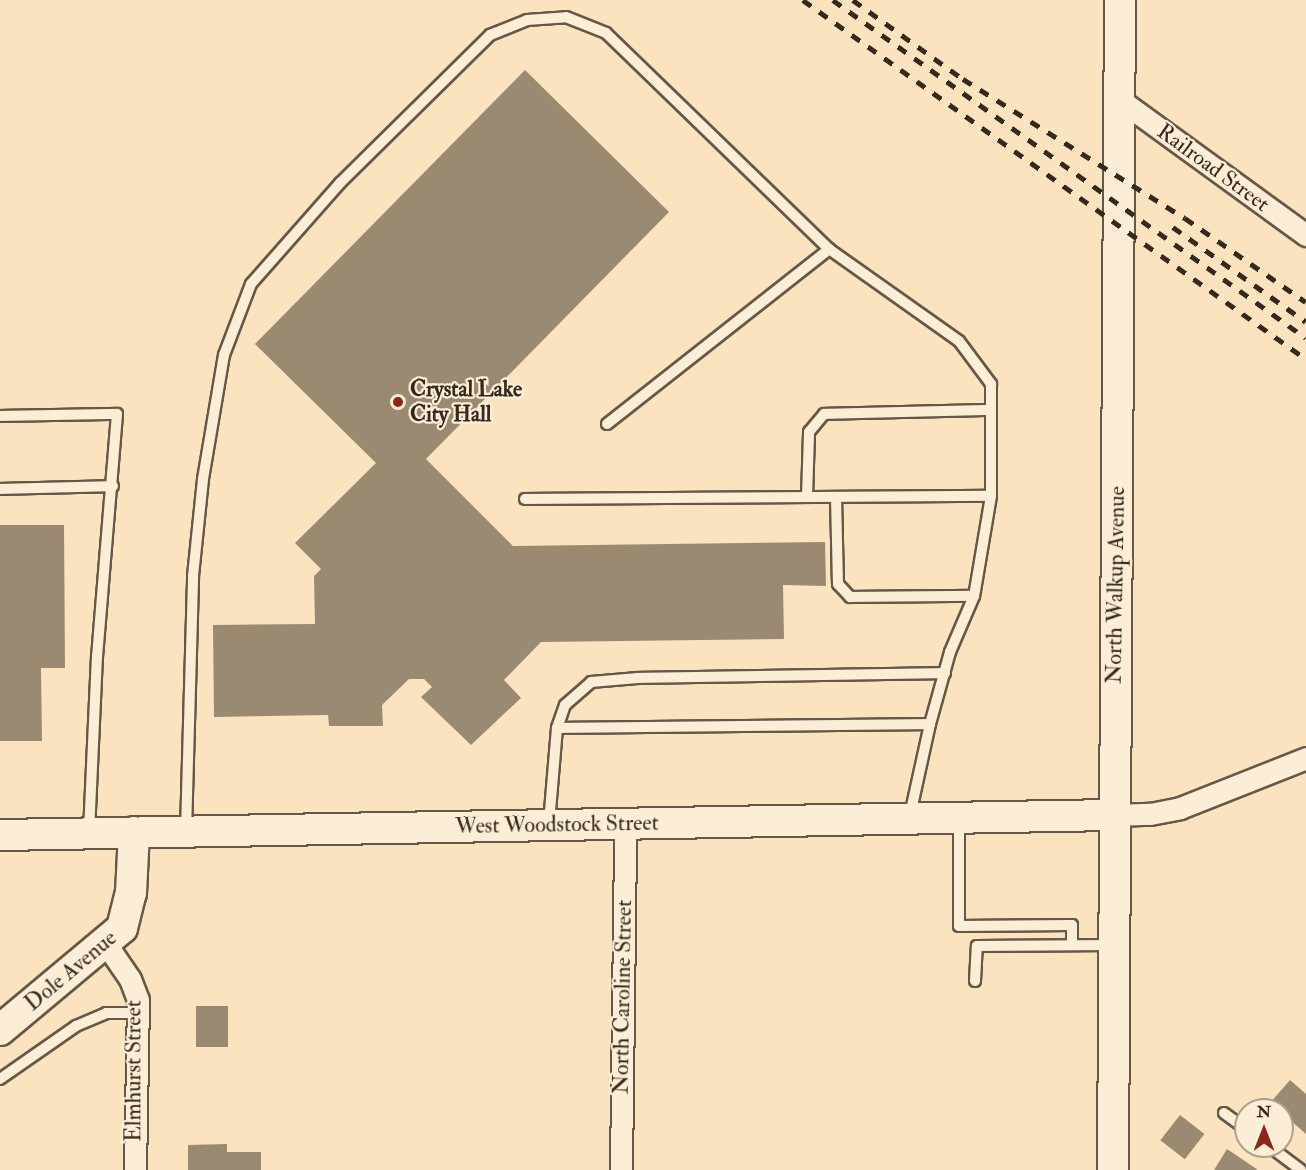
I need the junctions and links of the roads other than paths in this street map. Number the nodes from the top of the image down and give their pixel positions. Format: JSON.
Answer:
{"nodes":[{"id":1,"x":1120,"y":0,"type":"edge"},
{"id":2,"x":1119,"y":100,"type":"junction"},
{"id":3,"x":1306,"y":235,"type":"edge"},
{"id":4,"x":829,"y":249,"type":"junction"},
{"id":5,"x":991,"y":410,"type":"junction"},
{"id":6,"x":0,"y":416,"type":"edge"},
{"id":7,"x":607,"y":424,"type":"dead end"},
{"id":8,"x":112,"y":486,"type":"junction"},
{"id":9,"x":0,"y":489,"type":"edge"},
{"id":10,"x":991,"y":496,"type":"junction"},
{"id":11,"x":807,"y":497,"type":"junction"},
{"id":12,"x":836,"y":497,"type":"junction"},
{"id":13,"x":525,"y":498,"type":"dead end"},
{"id":14,"x":974,"y":596,"type":"junction"},
{"id":15,"x":945,"y":673,"type":"junction"},
{"id":16,"x":930,"y":724,"type":"junction"},
{"id":17,"x":557,"y":728,"type":"junction"},
{"id":18,"x":1306,"y":758,"type":"edge"},
{"id":19,"x":1114,"y":815,"type":"junction"},
{"id":20,"x":959,"y":818,"type":"junction"},
{"id":21,"x":909,"y":819,"type":"junction"},
{"id":22,"x":625,"y":824,"type":"junction"},
{"id":23,"x":549,"y":825,"type":"junction"},
{"id":24,"x":186,"y":831,"type":"junction"},
{"id":25,"x":134,"y":832,"type":"junction"},
{"id":26,"x":89,"y":833,"type":"junction"},
{"id":27,"x":0,"y":835,"type":"edge"},
{"id":28,"x":106,"y":944,"type":"junction"},
{"id":29,"x":1072,"y":945,"type":"junction"},
{"id":30,"x":1114,"y":945,"type":"junction"},
{"id":31,"x":975,"y":981,"type":"dead end"},
{"id":32,"x":138,"y":1013,"type":"junction"},
{"id":33,"x":0,"y":1030,"type":"edge"},
{"id":34,"x":0,"y":1079,"type":"edge"},
{"id":35,"x":1224,"y":1113,"type":"dead end"},
{"id":36,"x":1234,"y":1120,"type":"edge"},
{"id":37,"x":1285,"y":1158,"type":"edge"},
{"id":38,"x":135,"y":1170,"type":"edge"},
{"id":39,"x":621,"y":1170,"type":"edge"},
{"id":40,"x":1113,"y":1170,"type":"edge"},
{"id":41,"x":1301,"y":1170,"type":"edge"}],
"edges":[{"from":1,"to":2,"type":"street","name":"North Walkup Avenue"},
{"from":2,"to":3,"type":"street","name":"Railroad Street"},
{"from":2,"to":19,"type":"street","name":"North Walkup Avenue"},
{"from":4,"to":5,"type":"lane"},
{"from":4,"to":7,"type":"lane"},
{"from":4,"to":24,"type":"lane"},
{"from":5,"to":10,"type":"lane"},
{"from":5,"to":11,"type":"lane"},
{"from":6,"to":8,"type":"lane"},
{"from":8,"to":9,"type":"lane"},
{"from":8,"to":26,"type":"lane"},
{"from":10,"to":12,"type":"lane"},
{"from":10,"to":14,"type":"lane"},
{"from":11,"to":12,"type":"lane"},
{"from":11,"to":13,"type":"lane"},
{"from":12,"to":14,"type":"lane"},
{"from":14,"to":15,"type":"lane"},
{"from":15,"to":16,"type":"lane"},
{"from":15,"to":17,"type":"lane"},
{"from":16,"to":17,"type":"lane"},
{"from":16,"to":21,"type":"lane"},
{"from":17,"to":23,"type":"lane"},
{"from":18,"to":19,"type":"street"},
{"from":19,"to":20,"type":"street","name":"West Woodstock Street"},
{"from":19,"to":30,"type":"street","name":"North Walkup Avenue"},
{"from":20,"to":21,"type":"street","name":"West Woodstock Street"},
{"from":20,"to":29,"type":"lane"},
{"from":21,"to":22,"type":"street","name":"West Woodstock Street"},
{"from":22,"to":23,"type":"street","name":"West Woodstock Street"},
{"from":22,"to":39,"type":"street","name":"North Caroline Street"},
{"from":23,"to":24,"type":"street","name":"West Woodstock Street"},
{"from":24,"to":25,"type":"street","name":"West Woodstock Street"},
{"from":25,"to":26,"type":"street","name":"West Woodstock Street"},
{"from":25,"to":28,"type":"street","name":"Dole Avenue"},
{"from":26,"to":27,"type":"street","name":"West Woodstock Street"},
{"from":28,"to":32,"type":"street","name":"Elmhurst Street"},
{"from":28,"to":33,"type":"street","name":"Dole Avenue"},
{"from":29,"to":30,"type":"lane"},
{"from":29,"to":31,"type":"lane"},
{"from":30,"to":40,"type":"street","name":"North Walkup Avenue"},
{"from":32,"to":34,"type":"lane"},
{"from":32,"to":38,"type":"street","name":"Elmhurst Street"},
{"from":35,"to":36,"type":"lane"},
{"from":37,"to":41,"type":"lane"}]}
